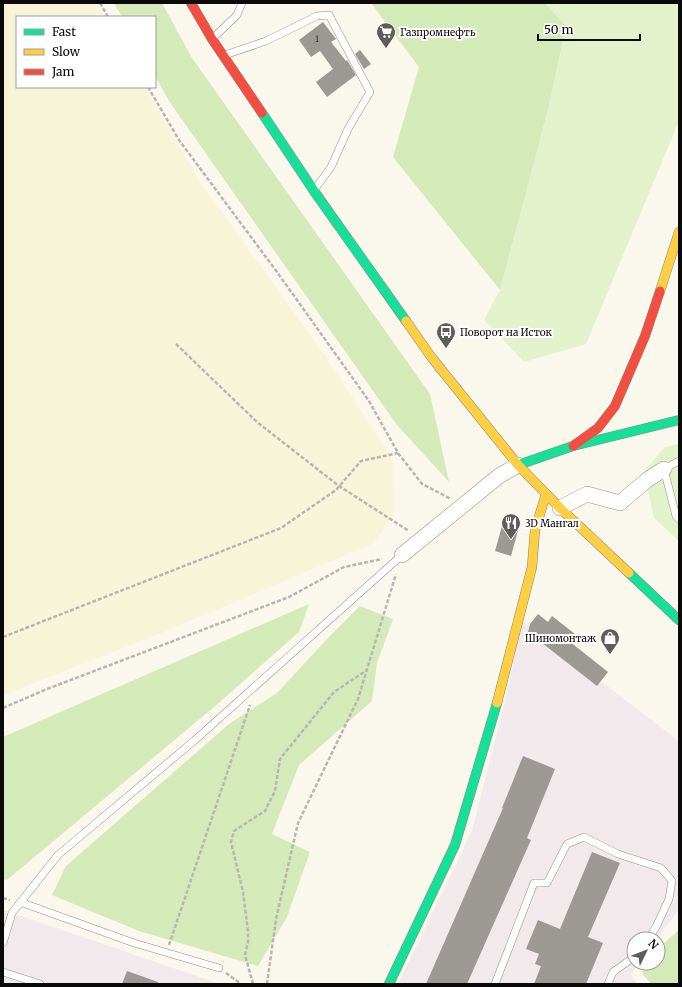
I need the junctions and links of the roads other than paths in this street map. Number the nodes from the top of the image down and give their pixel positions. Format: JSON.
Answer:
{"nodes":[{"id":1,"x":191,"y":3,"type":"edge"},
{"id":2,"x":242,"y":3,"type":"edge"},
{"id":3,"x":212,"y":39,"type":"junction"},
{"id":4,"x":223,"y":55,"type":"junction"},
{"id":5,"x":314,"y":191,"type":"junction"},
{"id":6,"x":679,"y":232,"type":"edge"},
{"id":7,"x":679,"y":420,"type":"edge"},
{"id":8,"x":573,"y":446,"type":"junction"},
{"id":9,"x":679,"y":461,"type":"edge"},
{"id":10,"x":518,"y":465,"type":"junction"},
{"id":11,"x":664,"y":470,"type":"junction"},
{"id":12,"x":546,"y":494,"type":"junction"},
{"id":13,"x":560,"y":508,"type":"junction"},
{"id":14,"x":679,"y":519,"type":"edge"},
{"id":15,"x":402,"y":555,"type":"joint"},
{"id":16,"x":679,"y":620,"type":"edge"},
{"id":17,"x":20,"y":902,"type":"junction"},
{"id":18,"x":653,"y":931,"type":"edge"},
{"id":19,"x":3,"y":943,"type":"edge"},
{"id":20,"x":626,"y":963,"type":"edge"},
{"id":21,"x":219,"y":968,"type":"road end"},
{"id":22,"x":3,"y":972,"type":"edge"},
{"id":23,"x":40,"y":984,"type":"edge"},
{"id":24,"x":389,"y":984,"type":"edge"},
{"id":25,"x":495,"y":984,"type":"edge"},
{"id":26,"x":608,"y":984,"type":"edge"}],
"edges":[{"from":1,"to":3,"type":"main road"},
{"from":2,"to":3,"type":"lane"},
{"from":3,"to":4,"type":"main road"},
{"from":4,"to":5,"type":"main road"},
{"from":4,"to":5,"type":"lane"},
{"from":5,"to":10,"type":"main road"},
{"from":6,"to":8,"type":"main road"},
{"from":7,"to":8,"type":"main road"},
{"from":8,"to":10,"type":"main road"},
{"from":9,"to":11,"type":"lane"},
{"from":10,"to":12,"type":"main road"},
{"from":10,"to":15,"type":"street"},
{"from":11,"to":13,"type":"street"},
{"from":11,"to":14,"type":"lane"},
{"from":12,"to":13,"type":"main road"},
{"from":12,"to":24,"type":"main road"},
{"from":13,"to":16,"type":"main road"},
{"from":15,"to":17,"type":"lane"},
{"from":17,"to":19,"type":"lane"},
{"from":17,"to":21,"type":"lane"},
{"from":18,"to":25,"type":"lane"},
{"from":20,"to":26,"type":"lane"},
{"from":22,"to":23,"type":"lane"}]}
